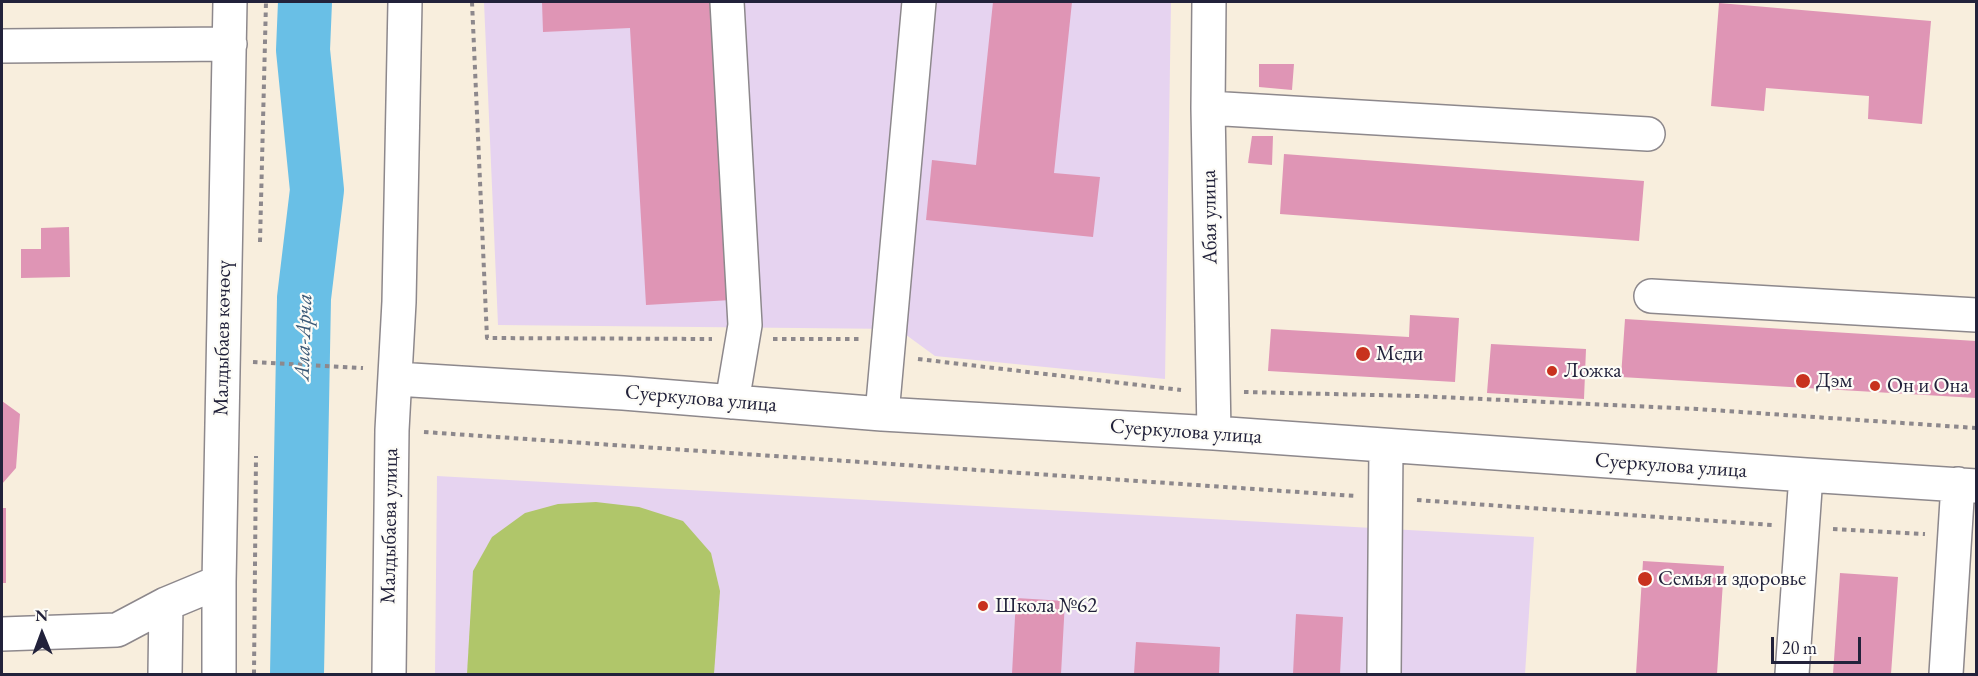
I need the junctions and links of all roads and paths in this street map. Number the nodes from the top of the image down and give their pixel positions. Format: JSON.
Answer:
{"nodes":[{"id":1,"x":231,"y":2,"type":"edge"},
{"id":2,"x":266,"y":2,"type":"edge"},
{"id":3,"x":405,"y":2,"type":"edge"},
{"id":4,"x":472,"y":2,"type":"edge"},
{"id":5,"x":727,"y":2,"type":"edge"},
{"id":6,"x":919,"y":2,"type":"edge"},
{"id":7,"x":1209,"y":2,"type":"edge"},
{"id":8,"x":230,"y":44,"type":"junction"},
{"id":9,"x":2,"y":46,"type":"edge"},
{"id":10,"x":1208,"y":108,"type":"junction"},
{"id":11,"x":1648,"y":134,"type":"dead end"},
{"id":12,"x":260,"y":244,"type":"dead end"},
{"id":13,"x":1651,"y":296,"type":"dead end"},
{"id":14,"x":1977,"y":315,"type":"edge"},
{"id":15,"x":713,"y":339,"type":"dead end"},
{"id":16,"x":772,"y":339,"type":"dead end"},
{"id":17,"x":868,"y":339,"type":"dead end"},
{"id":18,"x":914,"y":359,"type":"dead end"},
{"id":19,"x":257,"y":374,"type":"dead end"},
{"id":20,"x":363,"y":378,"type":"dead end"},
{"id":21,"x":396,"y":379,"type":"junction"},
{"id":22,"x":1213,"y":392,"type":"junction"},
{"id":23,"x":732,"y":402,"type":"junction"},
{"id":24,"x":882,"y":414,"type":"junction"},
{"id":25,"x":1977,"y":428,"type":"edge"},
{"id":26,"x":392,"y":430,"type":"junction"},
{"id":27,"x":1214,"y":433,"type":"junction"},
{"id":28,"x":1386,"y":447,"type":"junction"},
{"id":29,"x":256,"y":454,"type":"dead end"},
{"id":30,"x":1806,"y":476,"type":"junction"},
{"id":31,"x":1967,"y":485,"type":"edge"},
{"id":32,"x":1387,"y":498,"type":"junction"},
{"id":33,"x":1801,"y":528,"type":"junction"},
{"id":34,"x":1954,"y":535,"type":"junction"},
{"id":35,"x":219,"y":582,"type":"junction"},
{"id":36,"x":166,"y":604,"type":"junction"},
{"id":37,"x":2,"y":634,"type":"edge"},
{"id":38,"x":165,"y":675,"type":"edge"},
{"id":39,"x":219,"y":675,"type":"edge"},
{"id":40,"x":254,"y":675,"type":"edge"},
{"id":41,"x":388,"y":675,"type":"edge"},
{"id":42,"x":1384,"y":675,"type":"edge"},
{"id":43,"x":1792,"y":675,"type":"edge"},
{"id":44,"x":1946,"y":675,"type":"edge"}],
"edges":[{"from":1,"to":8,"type":"street","name":"Малдыбаев көчөсү"},
{"from":2,"to":12,"type":"path"},
{"from":3,"to":21,"type":"street"},
{"from":4,"to":15,"type":"path"},
{"from":5,"to":23,"type":"street"},
{"from":6,"to":24,"type":"street"},
{"from":7,"to":10,"type":"street","name":"Абая улица"},
{"from":8,"to":9,"type":"street"},
{"from":8,"to":35,"type":"street","name":"Малдыбаев көчөсү"},
{"from":10,"to":11,"type":"street"},
{"from":10,"to":22,"type":"street","name":"Абая улица"},
{"from":13,"to":14,"type":"street"},
{"from":16,"to":17,"type":"path"},
{"from":18,"to":22,"type":"path"},
{"from":19,"to":20,"type":"path"},
{"from":21,"to":23,"type":"street","name":"Суеркулова улица"},
{"from":21,"to":26,"type":"street","name":"Малдыбаева улица"},
{"from":22,"to":25,"type":"path"},
{"from":22,"to":27,"type":"street","name":"Абая улица"},
{"from":23,"to":24,"type":"street","name":"Суеркулова улица"},
{"from":24,"to":27,"type":"street","name":"Суеркулова улица"},
{"from":26,"to":32,"type":"path"},
{"from":26,"to":41,"type":"street","name":"Малдыбаева улица"},
{"from":27,"to":28,"type":"street","name":"Суеркулова улица"},
{"from":28,"to":30,"type":"street","name":"Суеркулова улица"},
{"from":28,"to":32,"type":"street"},
{"from":29,"to":40,"type":"path"},
{"from":30,"to":31,"type":"street","name":"Суеркулова улица"},
{"from":30,"to":33,"type":"street"},
{"from":31,"to":34,"type":"street"},
{"from":32,"to":33,"type":"path"},
{"from":32,"to":42,"type":"street"},
{"from":33,"to":34,"type":"path"},
{"from":33,"to":43,"type":"street"},
{"from":34,"to":44,"type":"street"},
{"from":35,"to":36,"type":"street"},
{"from":35,"to":39,"type":"street","name":"Малдыбаев көчөсү"},
{"from":36,"to":37,"type":"street"},
{"from":36,"to":38,"type":"street"}]}
